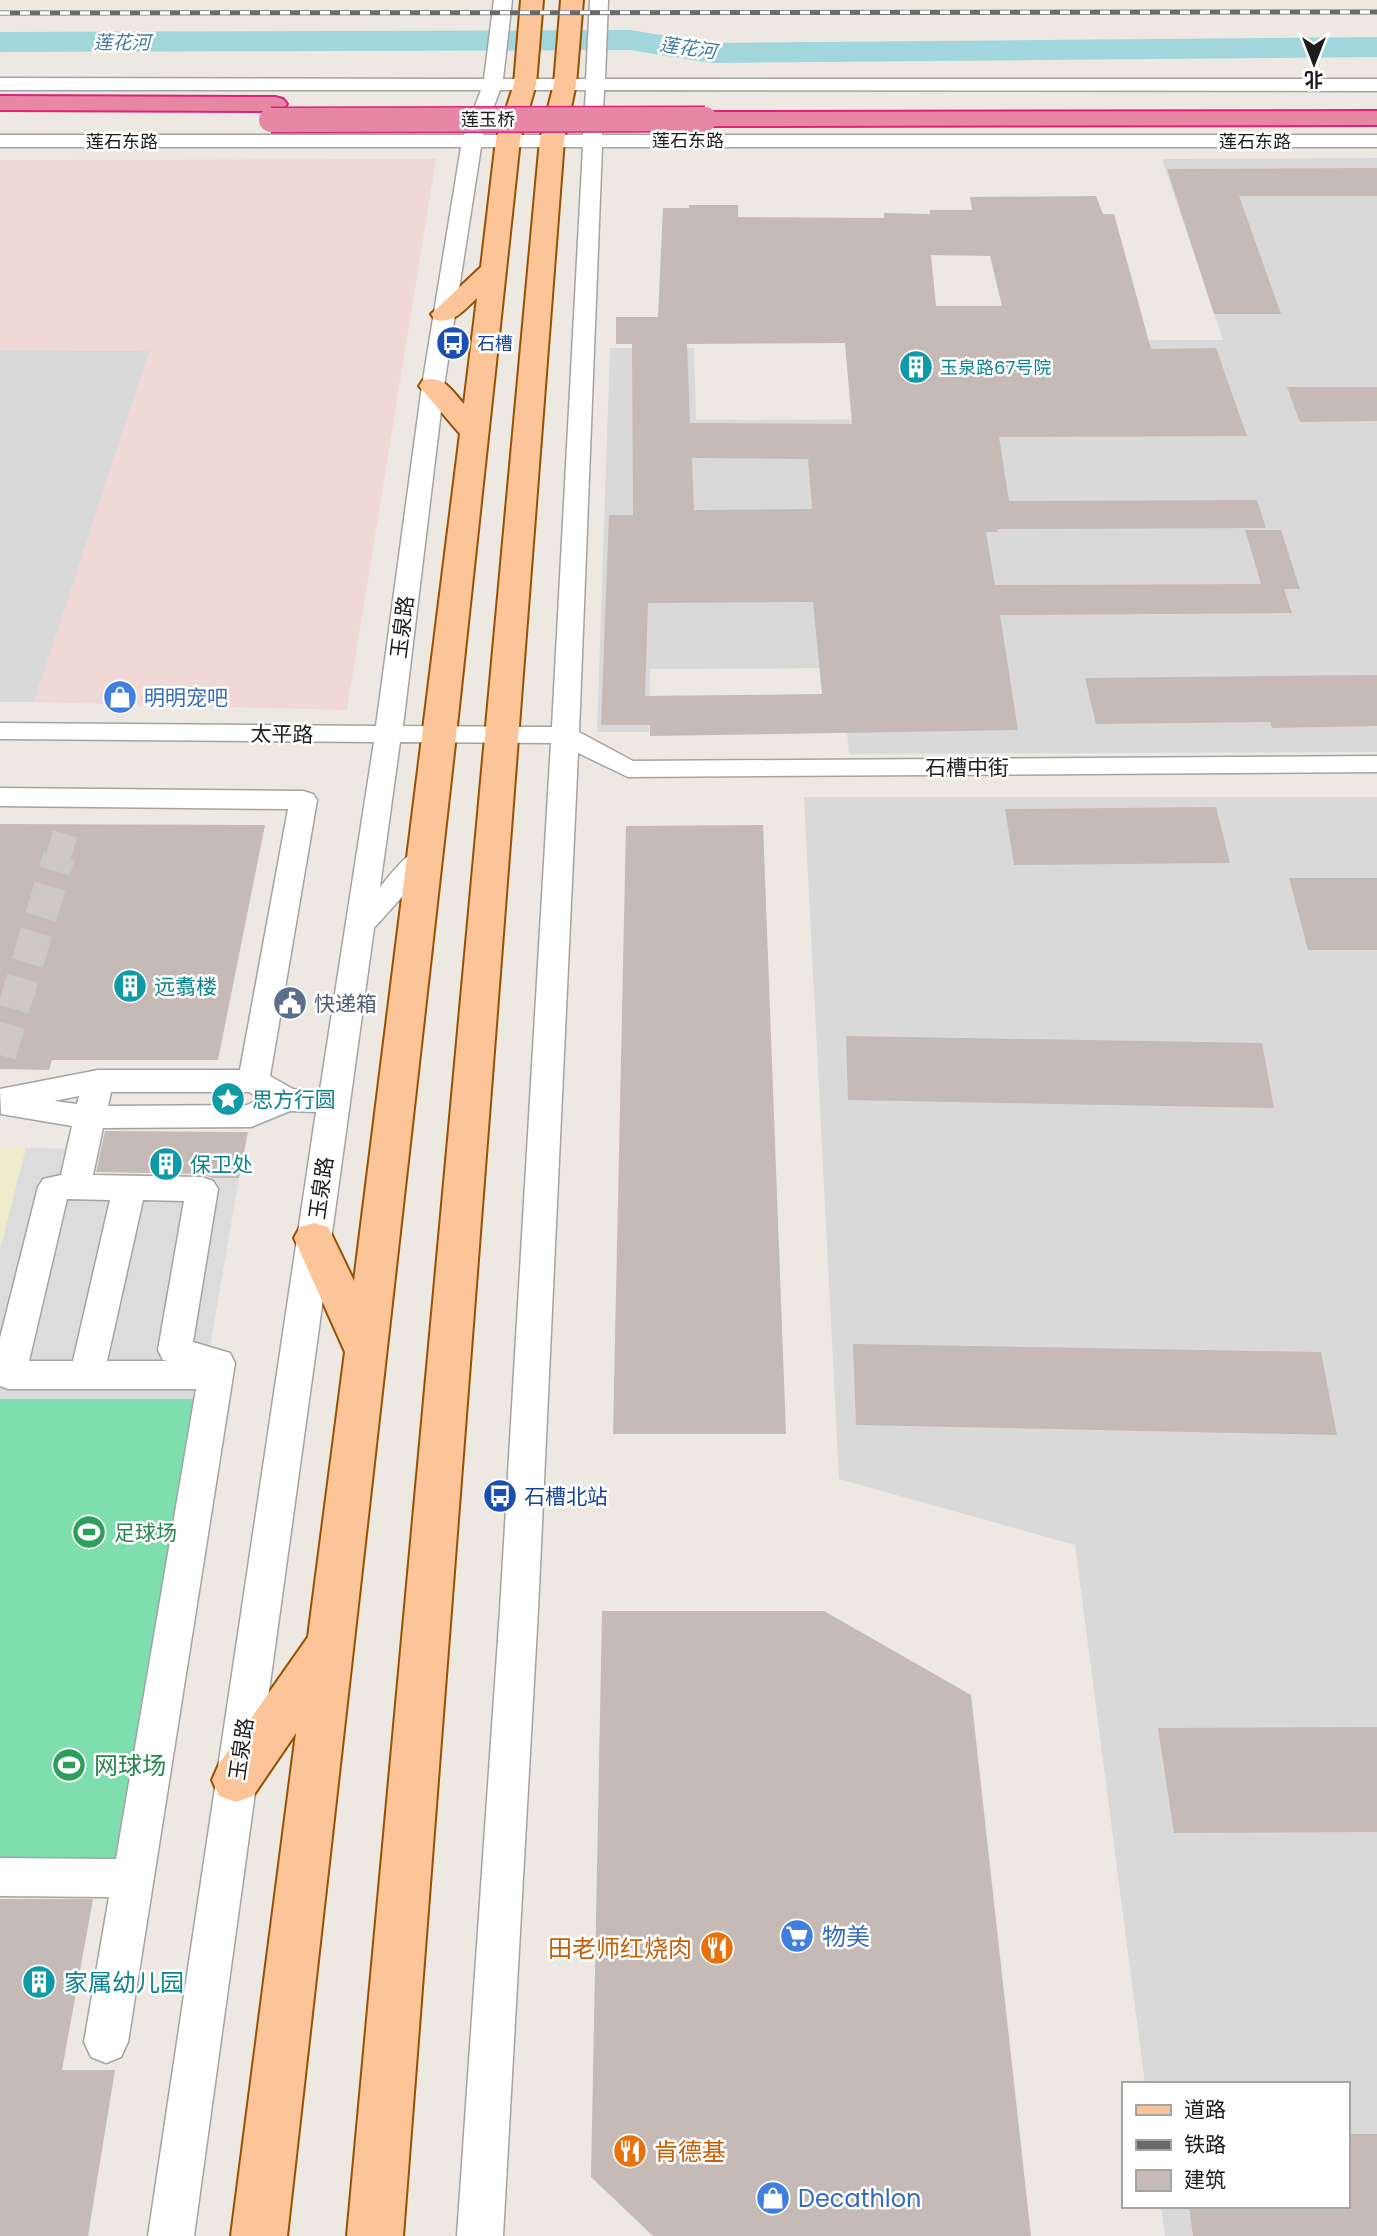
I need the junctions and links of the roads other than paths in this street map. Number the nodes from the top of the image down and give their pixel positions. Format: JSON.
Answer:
{"nodes":[{"id":1,"x":503,"y":0,"type":"edge"},
{"id":2,"x":533,"y":0,"type":"edge"},
{"id":3,"x":572,"y":0,"type":"edge"},
{"id":4,"x":599,"y":0,"type":"edge"},
{"id":5,"x":526,"y":73,"type":"junction"},
{"id":6,"x":566,"y":73,"type":"junction"},
{"id":7,"x":0,"y":84,"type":"edge"},
{"id":8,"x":356,"y":84,"type":"junction"},
{"id":9,"x":493,"y":84,"type":"junction"},
{"id":10,"x":596,"y":84,"type":"junction"},
{"id":11,"x":1377,"y":85,"type":"edge"},
{"id":12,"x":1377,"y":102,"type":"edge"},
{"id":13,"x":0,"y":103,"type":"edge"},
{"id":14,"x":706,"y":111,"type":"junction"},
{"id":15,"x":273,"y":112,"type":"junction"},
{"id":16,"x":1377,"y":118,"type":"edge"},
{"id":17,"x":0,"y":120,"type":"edge"},
{"id":18,"x":1377,"y":133,"type":"edge"},
{"id":19,"x":472,"y":140,"type":"junction"},
{"id":20,"x":508,"y":140,"type":"junction"},
{"id":21,"x":552,"y":140,"type":"junction"},
{"id":22,"x":594,"y":140,"type":"junction"},
{"id":23,"x":0,"y":141,"type":"edge"},
{"id":24,"x":345,"y":141,"type":"junction"},
{"id":25,"x":1156,"y":141,"type":"junction"},
{"id":26,"x":1377,"y":141,"type":"edge"},
{"id":27,"x":494,"y":269,"type":"junction"},
{"id":28,"x":444,"y":314,"type":"junction"},
{"id":29,"x":433,"y":386,"type":"junction"},
{"id":30,"x":475,"y":434,"type":"junction"},
{"id":31,"x":0,"y":731,"type":"edge"},
{"id":32,"x":388,"y":735,"type":"junction"},
{"id":33,"x":440,"y":735,"type":"junction"},
{"id":34,"x":500,"y":735,"type":"junction"},
{"id":35,"x":565,"y":735,"type":"junction"},
{"id":36,"x":1377,"y":764,"type":"edge"},
{"id":37,"x":0,"y":797,"type":"edge"},
{"id":38,"x":426,"y":855,"type":"junction"},
{"id":39,"x":360,"y":925,"type":"junction"},
{"id":40,"x":98,"y":1081,"type":"junction"},
{"id":41,"x":254,"y":1081,"type":"junction"},
{"id":42,"x":287,"y":1100,"type":"junction"},
{"id":43,"x":0,"y":1102,"type":"edge"},
{"id":44,"x":334,"y":1102,"type":"junction"},
{"id":45,"x":89,"y":1117,"type":"junction"},
{"id":46,"x":74,"y":1187,"type":"junction"},
{"id":47,"x":129,"y":1188,"type":"junction"},
{"id":48,"x":314,"y":1238,"type":"junction"},
{"id":49,"x":366,"y":1353,"type":"junction"},
{"id":50,"x":87,"y":1374,"type":"junction"},
{"id":51,"x":216,"y":1375,"type":"junction"},
{"id":52,"x":330,"y":1643,"type":"junction"},
{"id":53,"x":236,"y":1780,"type":"junction"},
{"id":54,"x":0,"y":1877,"type":"edge"},
{"id":55,"x":134,"y":1878,"type":"junction"},
{"id":56,"x":106,"y":2042,"type":"dead end"},
{"id":57,"x":172,"y":2236,"type":"edge"},
{"id":58,"x":259,"y":2236,"type":"edge"},
{"id":59,"x":375,"y":2236,"type":"edge"},
{"id":60,"x":480,"y":2236,"type":"edge"}],
"edges":[{"from":1,"to":9,"type":"street","name":"玉泉路"},
{"from":2,"to":5,"type":"main road"},
{"from":3,"to":6,"type":"main road"},
{"from":4,"to":10,"type":"street"},
{"from":5,"to":6,"type":"street"},
{"from":5,"to":9,"type":"street"},
{"from":5,"to":20,"type":"main road"},
{"from":6,"to":10,"type":"street"},
{"from":6,"to":21,"type":"main road"},
{"from":7,"to":8,"type":"street"},
{"from":8,"to":9,"type":"street"},
{"from":8,"to":24,"type":"street"},
{"from":9,"to":19,"type":"street","name":"玉泉路"},
{"from":10,"to":11,"type":"street"},
{"from":10,"to":22,"type":"street"},
{"from":12,"to":14,"type":"highway","name":"莲石东路"},
{"from":13,"to":15,"type":"highway","name":"莲石东路"},
{"from":14,"to":15,"type":"highway","name":"莲玉桥","bridge":true},
{"from":14,"to":16,"type":"highway","name":"莲石东路"},
{"from":15,"to":17,"type":"highway","name":"莲石东路"},
{"from":18,"to":25,"type":"highway"},
{"from":19,"to":20,"type":"street","name":"莲石东路"},
{"from":19,"to":24,"type":"street","name":"莲石东路"},
{"from":19,"to":28,"type":"street","name":"玉泉路"},
{"from":20,"to":21,"type":"street","name":"莲石东路"},
{"from":20,"to":27,"type":"main road"},
{"from":21,"to":22,"type":"street","name":"莲石东路"},
{"from":21,"to":34,"type":"main road"},
{"from":22,"to":25,"type":"street","name":"莲石东路"},
{"from":22,"to":35,"type":"street"},
{"from":23,"to":24,"type":"street","name":"莲石东路"},
{"from":25,"to":26,"type":"street","name":"莲石东路"},
{"from":27,"to":28,"type":"main road"},
{"from":27,"to":30,"type":"main road"},
{"from":28,"to":29,"type":"street","name":"玉泉路"},
{"from":29,"to":30,"type":"main road"},
{"from":29,"to":32,"type":"street","name":"玉泉路"},
{"from":30,"to":33,"type":"main road"},
{"from":31,"to":32,"type":"street","name":"太平路"},
{"from":32,"to":33,"type":"street","name":"太平路"},
{"from":32,"to":39,"type":"street","name":"玉泉路"},
{"from":33,"to":34,"type":"street","name":"太平路"},
{"from":33,"to":38,"type":"main road"},
{"from":34,"to":35,"type":"street","name":"太平路"},
{"from":34,"to":59,"type":"main road"},
{"from":35,"to":36,"type":"street","name":"石槽中街"},
{"from":35,"to":60,"type":"street"},
{"from":37,"to":41,"type":"street"},
{"from":38,"to":39,"type":"street"},
{"from":38,"to":49,"type":"main road"},
{"from":39,"to":44,"type":"street","name":"玉泉路"},
{"from":40,"to":41,"type":"street"},
{"from":40,"to":43,"type":"street"},
{"from":40,"to":45,"type":"street"},
{"from":41,"to":42,"type":"street"},
{"from":42,"to":44,"type":"street"},
{"from":42,"to":45,"type":"street"},
{"from":43,"to":45,"type":"street"},
{"from":44,"to":48,"type":"street","name":"玉泉路"},
{"from":45,"to":46,"type":"street"},
{"from":46,"to":47,"type":"street"},
{"from":46,"to":50,"type":"street"},
{"from":47,"to":50,"type":"street"},
{"from":47,"to":51,"type":"street"},
{"from":48,"to":49,"type":"main road"},
{"from":48,"to":53,"type":"street","name":"玉泉路"},
{"from":49,"to":52,"type":"main road"},
{"from":50,"to":51,"type":"street"},
{"from":51,"to":55,"type":"street"},
{"from":52,"to":53,"type":"main road"},
{"from":52,"to":58,"type":"main road"},
{"from":53,"to":57,"type":"street","name":"玉泉路"},
{"from":54,"to":55,"type":"street"},
{"from":55,"to":56,"type":"street"}]}
